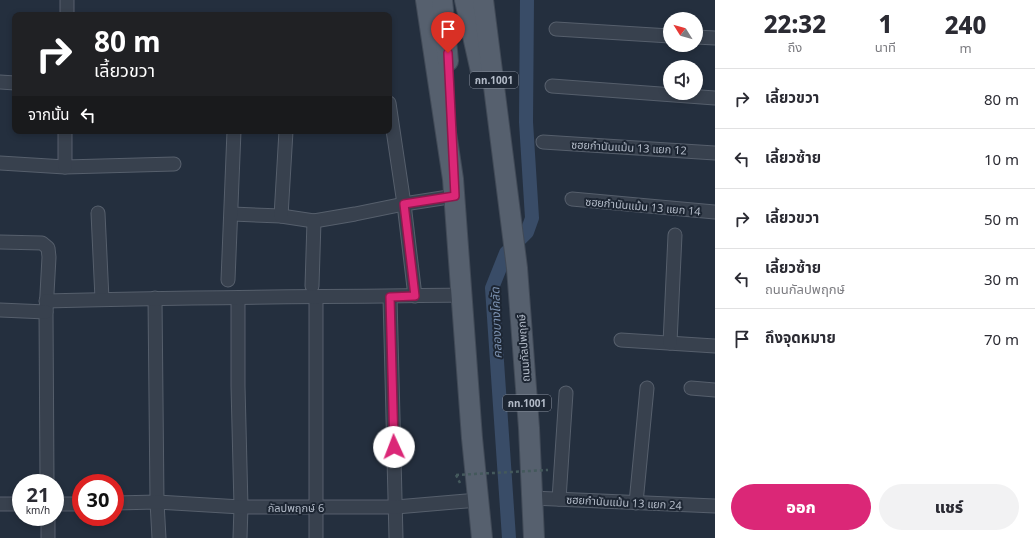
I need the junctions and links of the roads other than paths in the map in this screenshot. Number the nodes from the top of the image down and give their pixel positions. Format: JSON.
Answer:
{"nodes":[{"id":1,"x":67,"y":0,"type":"edge"},
{"id":2,"x":426,"y":0,"type":"edge"},
{"id":3,"x":442,"y":0,"type":"edge"},
{"id":4,"x":465,"y":0,"type":"edge"},
{"id":5,"x":483,"y":0,"type":"edge"},
{"id":6,"x":67,"y":12,"type":"edge"},
{"id":7,"x":556,"y":29,"type":"dead end"},
{"id":8,"x":663,"y":36,"type":"edge"},
{"id":9,"x":703,"y":37,"type":"edge"},
{"id":10,"x":715,"y":38,"type":"edge"},
{"id":11,"x":0,"y":82,"type":"edge"},
{"id":12,"x":12,"y":83,"type":"edge"},
{"id":13,"x":552,"y":86,"type":"dead end"},
{"id":14,"x":715,"y":98,"type":"edge"},
{"id":15,"x":392,"y":123,"type":"edge"},
{"id":16,"x":65,"y":134,"type":"edge"},
{"id":17,"x":234,"y":134,"type":"edge"},
{"id":18,"x":286,"y":134,"type":"edge"},
{"id":19,"x":543,"y":142,"type":"dead end"},
{"id":20,"x":715,"y":153,"type":"edge"},
{"id":21,"x":502,"y":159,"type":"junction"},
{"id":22,"x":0,"y":163,"type":"edge"},
{"id":23,"x":174,"y":164,"type":"dead end"},
{"id":24,"x":65,"y":168,"type":"junction"},
{"id":25,"x":454,"y":187,"type":"junction"},
{"id":26,"x":572,"y":200,"type":"dead end"},
{"id":27,"x":404,"y":204,"type":"junction"},
{"id":28,"x":98,"y":212,"type":"dead end"},
{"id":29,"x":715,"y":212,"type":"edge"},
{"id":30,"x":232,"y":214,"type":"junction"},
{"id":31,"x":281,"y":216,"type":"junction"},
{"id":32,"x":314,"y":221,"type":"junction"},
{"id":33,"x":675,"y":235,"type":"dead end"},
{"id":34,"x":0,"y":242,"type":"edge"},
{"id":35,"x":228,"y":280,"type":"dead end"},
{"id":36,"x":314,"y":292,"type":"junction"},
{"id":37,"x":461,"y":295,"type":"junction"},
{"id":38,"x":415,"y":296,"type":"junction"},
{"id":39,"x":390,"y":297,"type":"junction"},
{"id":40,"x":155,"y":298,"type":"junction"},
{"id":41,"x":238,"y":298,"type":"junction"},
{"id":42,"x":102,"y":299,"type":"junction"},
{"id":43,"x":46,"y":307,"type":"junction"},
{"id":44,"x":0,"y":310,"type":"edge"},
{"id":45,"x":621,"y":340,"type":"dead end"},
{"id":46,"x":670,"y":344,"type":"junction"},
{"id":47,"x":715,"y":346,"type":"edge"},
{"id":48,"x":647,"y":388,"type":"dead end"},
{"id":49,"x":691,"y":388,"type":"dead end"},
{"id":50,"x":715,"y":390,"type":"edge"},
{"id":51,"x":566,"y":393,"type":"dead end"},
{"id":52,"x":47,"y":474,"type":"edge"},
{"id":53,"x":532,"y":498,"type":"junction"},
{"id":54,"x":558,"y":498,"type":"junction"},
{"id":55,"x":478,"y":500,"type":"junction"},
{"id":56,"x":157,"y":502,"type":"junction"},
{"id":57,"x":124,"y":503,"type":"edge"},
{"id":58,"x":636,"y":503,"type":"junction"},
{"id":59,"x":0,"y":504,"type":"edge"},
{"id":60,"x":12,"y":504,"type":"edge"},
{"id":61,"x":715,"y":506,"type":"edge"},
{"id":62,"x":316,"y":507,"type":"junction"},
{"id":63,"x":396,"y":507,"type":"junction"},
{"id":64,"x":241,"y":508,"type":"junction"},
{"id":65,"x":48,"y":526,"type":"edge"},
{"id":66,"x":48,"y":538,"type":"edge"},
{"id":67,"x":159,"y":538,"type":"edge"},
{"id":68,"x":240,"y":538,"type":"edge"},
{"id":69,"x":316,"y":538,"type":"edge"},
{"id":70,"x":396,"y":538,"type":"edge"},
{"id":71,"x":482,"y":538,"type":"edge"},
{"id":72,"x":534,"y":538,"type":"edge"}],
"edges":[{"from":1,"to":6,"type":"street"},
{"from":2,"to":25,"type":"main road"},
{"from":3,"to":25,"type":"main road"},
{"from":4,"to":21,"type":"main road","name":"ถนนกัลปพฤกษ์","number":"กท.1001"},
{"from":5,"to":21,"type":"main road","name":"ถนนกัลปพฤกษ์","number":"กท.1001"},
{"from":7,"to":8,"type":"street"},
{"from":9,"to":10,"type":"street"},
{"from":11,"to":12,"type":"street"},
{"from":13,"to":14,"type":"street"},
{"from":15,"to":27,"type":"street"},
{"from":16,"to":24,"type":"street"},
{"from":17,"to":30,"type":"street"},
{"from":18,"to":31,"type":"street"},
{"from":19,"to":20,"type":"street","name":"ซฮยกำนันแม้น 13 แยก 12"},
{"from":21,"to":53,"type":"main road","name":"ถนนกัลปพฤกษ์","number":"กท.1001"},
{"from":22,"to":24,"type":"street"},
{"from":23,"to":24,"type":"street"},
{"from":25,"to":27,"type":"street"},
{"from":25,"to":37,"type":"main road"},
{"from":26,"to":29,"type":"street","name":"ซฮยกำนันแม้น 13 แยก 14"},
{"from":27,"to":32,"type":"street"},
{"from":27,"to":38,"type":"street"},
{"from":28,"to":42,"type":"street"},
{"from":30,"to":31,"type":"street"},
{"from":30,"to":35,"type":"street"},
{"from":31,"to":32,"type":"street"},
{"from":32,"to":36,"type":"street"},
{"from":33,"to":46,"type":"street"},
{"from":34,"to":43,"type":"street"},
{"from":36,"to":39,"type":"street"},
{"from":36,"to":41,"type":"street"},
{"from":36,"to":62,"type":"street"},
{"from":37,"to":38,"type":"street"},
{"from":37,"to":55,"type":"main road"},
{"from":38,"to":39,"type":"street"},
{"from":39,"to":63,"type":"street"},
{"from":40,"to":41,"type":"street"},
{"from":40,"to":42,"type":"street"},
{"from":40,"to":56,"type":"street"},
{"from":41,"to":64,"type":"street"},
{"from":42,"to":43,"type":"street"},
{"from":43,"to":44,"type":"street"},
{"from":43,"to":52,"type":"street"},
{"from":45,"to":46,"type":"street"},
{"from":46,"to":47,"type":"street"},
{"from":48,"to":58,"type":"street"},
{"from":49,"to":50,"type":"street"},
{"from":51,"to":54,"type":"street"},
{"from":53,"to":54,"type":"street","name":"ซฮยกำนันแม้น 13 แยก 24"},
{"from":53,"to":72,"type":"main road","name":"ถนนกัลปพฤกษ์","number":"กท.1001"},
{"from":54,"to":58,"type":"street","name":"ซฮยกำนันแม้น 13 แยก 24"},
{"from":55,"to":63,"type":"street","name":"กัลปพฤกษ์ 6"},
{"from":55,"to":71,"type":"main road"},
{"from":56,"to":57,"type":"street","name":"กัลปพฤกษ์ 6"},
{"from":56,"to":64,"type":"street","name":"กัลปพฤกษ์ 6"},
{"from":56,"to":67,"type":"street"},
{"from":58,"to":61,"type":"street","name":"ซฮยกำนันแม้น 13 แยก 24"},
{"from":59,"to":60,"type":"street"},
{"from":62,"to":63,"type":"street","name":"กัลปพฤกษ์ 6"},
{"from":62,"to":64,"type":"street","name":"กัลปพฤกษ์ 6"},
{"from":62,"to":69,"type":"street"},
{"from":63,"to":70,"type":"street"},
{"from":64,"to":68,"type":"street"},
{"from":65,"to":66,"type":"street"}]}
